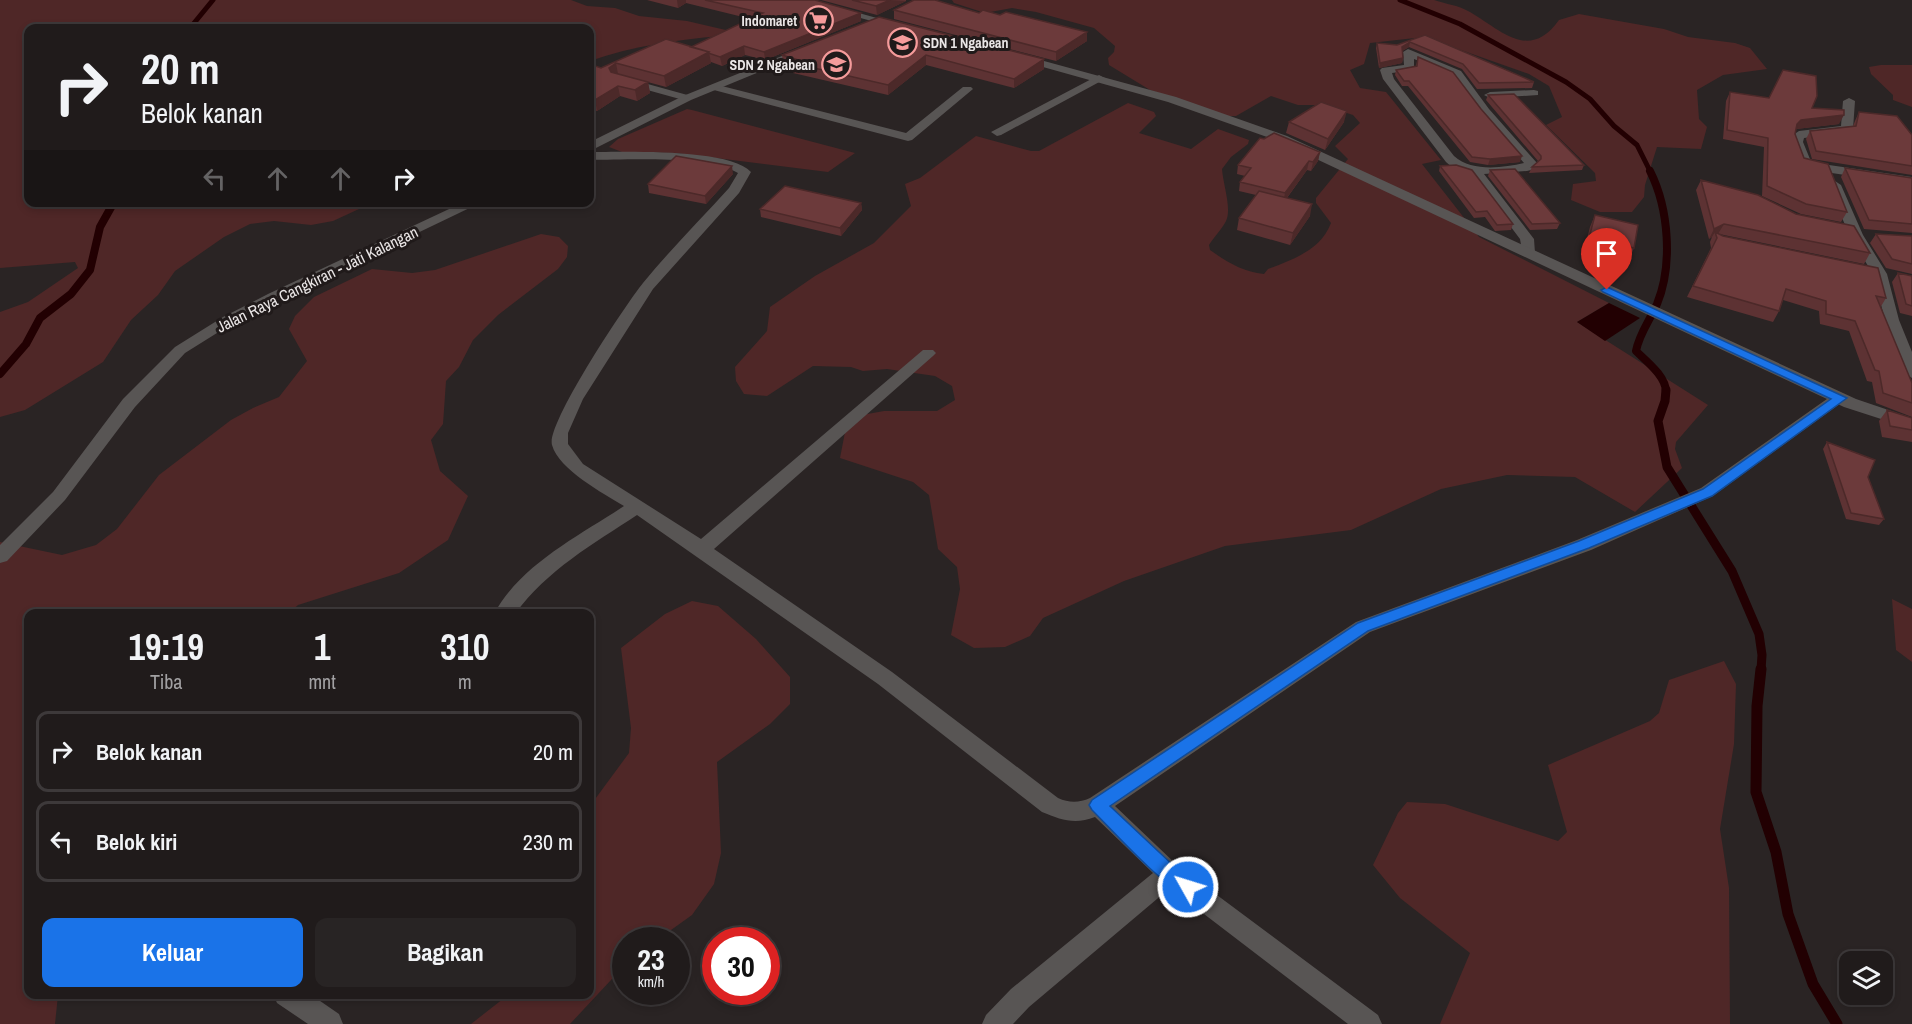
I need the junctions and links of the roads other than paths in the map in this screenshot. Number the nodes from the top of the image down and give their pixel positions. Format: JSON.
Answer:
{"nodes":[{"id":1,"x":800,"y":0,"type":"edge"},
{"id":2,"x":900,"y":10,"type":"edge"},
{"id":3,"x":879,"y":20,"type":"junction"},
{"id":4,"x":857,"y":29,"type":"edge"},
{"id":5,"x":914,"y":29,"type":"edge"},
{"id":6,"x":813,"y":47,"type":"edge"},
{"id":7,"x":1006,"y":54,"type":"edge"},
{"id":8,"x":1099,"y":78,"type":"junction"},
{"id":9,"x":619,"y":79,"type":"edge"},
{"id":10,"x":714,"y":87,"type":"junction"},
{"id":11,"x":967,"y":89,"type":"dead end"},
{"id":12,"x":1534,"y":93,"type":"dead end"},
{"id":13,"x":1473,"y":96,"type":"junction"},
{"id":14,"x":687,"y":98,"type":"junction"},
{"id":15,"x":1849,"y":101,"type":"dead end"},
{"id":16,"x":997,"y":132,"type":"dead end"},
{"id":17,"x":594,"y":145,"type":"edge"},
{"id":18,"x":594,"y":156,"type":"edge"},
{"id":19,"x":1829,"y":169,"type":"junction"},
{"id":20,"x":1475,"y":171,"type":"junction"},
{"id":21,"x":1912,"y":181,"type":"edge"},
{"id":22,"x":465,"y":207,"type":"edge"},
{"id":23,"x":1836,"y":227,"type":"edge"},
{"id":24,"x":1855,"y":233,"type":"junction"},
{"id":25,"x":1878,"y":237,"type":"edge"},
{"id":26,"x":1528,"y":253,"type":"junction"},
{"id":27,"x":1859,"y":270,"type":"edge"},
{"id":28,"x":1886,"y":275,"type":"junction"},
{"id":29,"x":1892,"y":320,"type":"junction"},
{"id":30,"x":1912,"y":324,"type":"edge"},
{"id":31,"x":928,"y":353,"type":"dead end"},
{"id":32,"x":1912,"y":373,"type":"edge"},
{"id":33,"x":1840,"y":398,"type":"junction"},
{"id":34,"x":1912,"y":424,"type":"edge"},
{"id":35,"x":638,"y":506,"type":"junction"},
{"id":36,"x":702,"y":549,"type":"junction"},
{"id":37,"x":0,"y":556,"type":"edge"},
{"id":38,"x":508,"y":609,"type":"edge"},
{"id":39,"x":1098,"y":805,"type":"junction"},
{"id":40,"x":1170,"y":874,"type":"junction"},
{"id":41,"x":294,"y":999,"type":"edge"},
{"id":42,"x":330,"y":1023,"type":"edge"},
{"id":43,"x":995,"y":1024,"type":"edge"},
{"id":44,"x":1369,"y":1024,"type":"edge"}],
"edges":[{"from":1,"to":3,"type":"street"},
{"from":2,"to":3,"type":"street"},
{"from":3,"to":4,"type":"street"},
{"from":3,"to":5,"type":"street"},
{"from":6,"to":10,"type":"street"},
{"from":7,"to":8,"type":"street"},
{"from":8,"to":16,"type":"street"},
{"from":8,"to":26,"type":"street"},
{"from":9,"to":14,"type":"street"},
{"from":10,"to":11,"type":"street"},
{"from":10,"to":14,"type":"street"},
{"from":12,"to":13,"type":"street"},
{"from":13,"to":20,"type":"street"},
{"from":13,"to":20,"type":"street"},
{"from":14,"to":17,"type":"street"},
{"from":15,"to":19,"type":"street"},
{"from":18,"to":35,"type":"street"},
{"from":19,"to":21,"type":"street"},
{"from":19,"to":24,"type":"street"},
{"from":20,"to":26,"type":"street"},
{"from":22,"to":37,"type":"street","name":"Jalan Raya Cangkiran - Jati Kalangan"},
{"from":23,"to":24,"type":"street"},
{"from":24,"to":25,"type":"street"},
{"from":24,"to":28,"type":"street"},
{"from":26,"to":33,"type":"street"},
{"from":27,"to":28,"type":"street"},
{"from":28,"to":29,"type":"street"},
{"from":29,"to":30,"type":"street"},
{"from":29,"to":32,"type":"street"},
{"from":31,"to":36,"type":"street"},
{"from":33,"to":34,"type":"street"},
{"from":33,"to":39,"type":"street"},
{"from":35,"to":36,"type":"street"},
{"from":35,"to":38,"type":"street"},
{"from":36,"to":39,"type":"street"},
{"from":39,"to":40,"type":"street"},
{"from":40,"to":43,"type":"street"},
{"from":40,"to":44,"type":"street"},
{"from":41,"to":42,"type":"street"}]}
